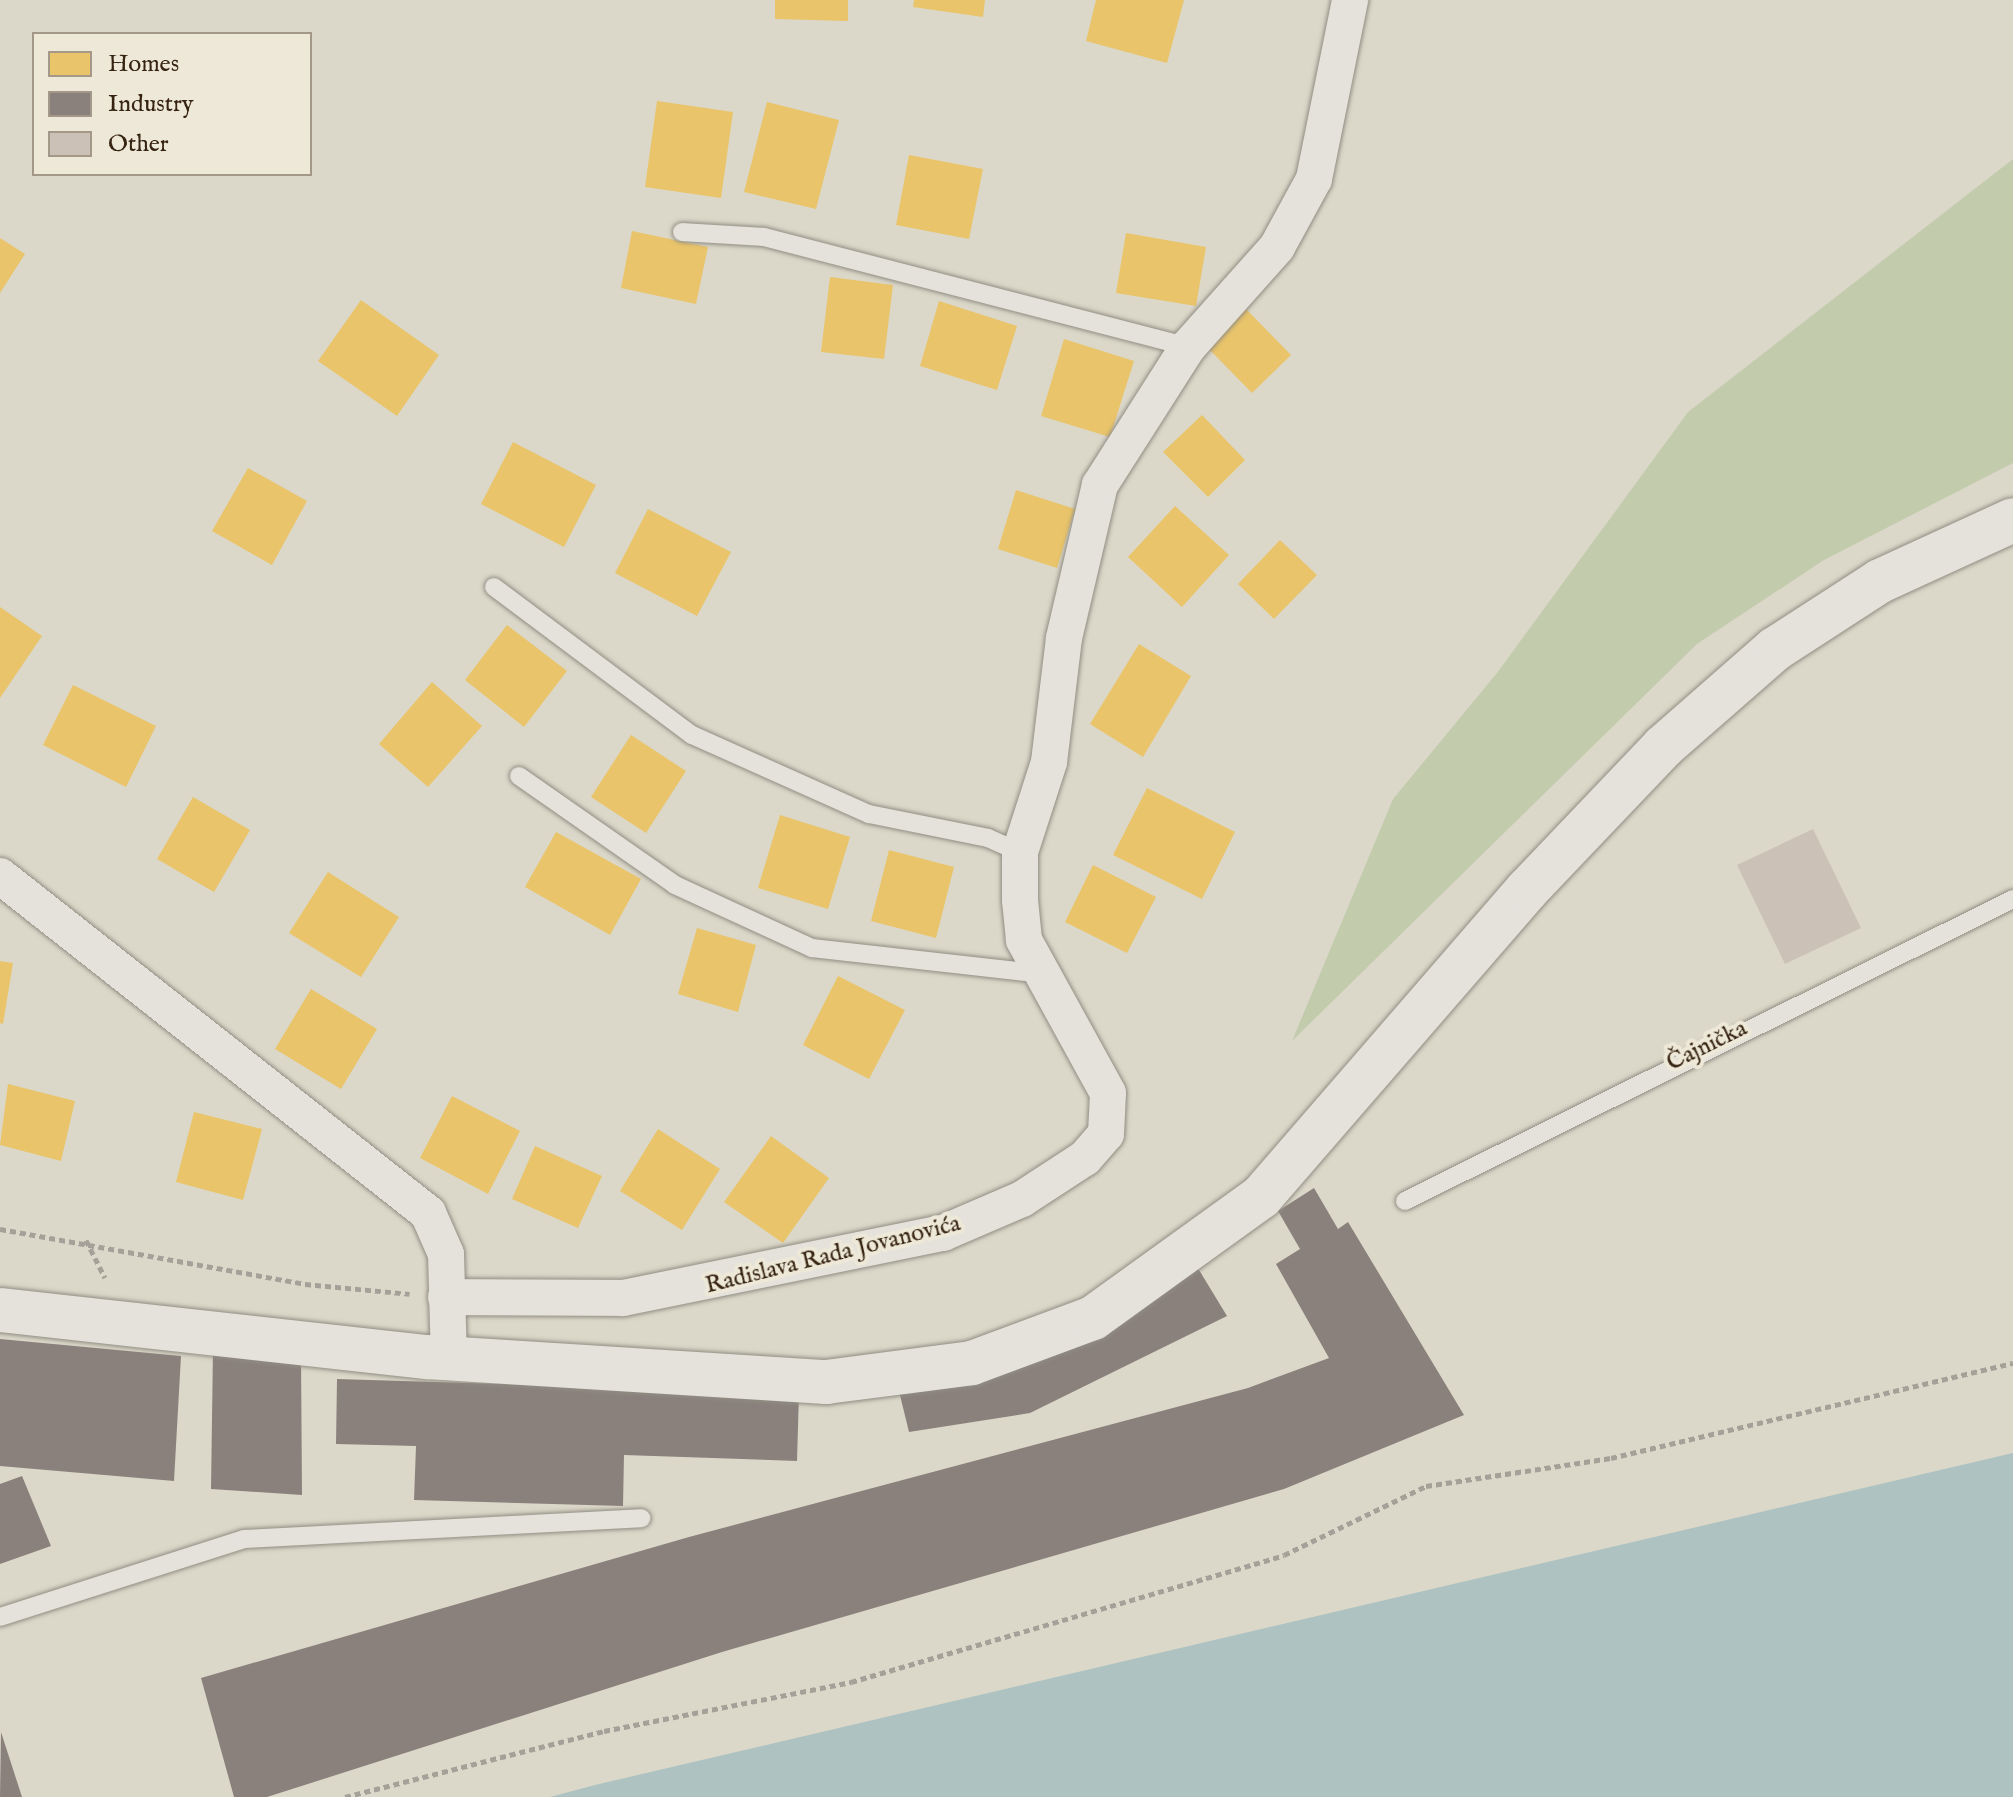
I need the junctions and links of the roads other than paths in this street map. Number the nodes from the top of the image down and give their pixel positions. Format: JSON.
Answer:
{"nodes":[{"id":1,"x":1350,"y":0,"type":"edge"},
{"id":2,"x":682,"y":232,"type":"dead end"},
{"id":3,"x":1188,"y":347,"type":"junction"},
{"id":4,"x":2013,"y":520,"type":"edge"},
{"id":5,"x":494,"y":587,"type":"dead end"},
{"id":6,"x":519,"y":776,"type":"dead end"},
{"id":7,"x":1020,"y":852,"type":"junction"},
{"id":8,"x":2,"y":871,"type":"edge"},
{"id":9,"x":2013,"y":899,"type":"edge"},
{"id":10,"x":1044,"y":974,"type":"junction"},
{"id":11,"x":1405,"y":1201,"type":"dead end"},
{"id":12,"x":446,"y":1297,"type":"junction"},
{"id":13,"x":0,"y":1310,"type":"edge"},
{"id":14,"x":449,"y":1359,"type":"junction"},
{"id":15,"x":641,"y":1518,"type":"dead end"},
{"id":16,"x":0,"y":1617,"type":"edge"}],
"edges":[{"from":1,"to":3,"type":"street","name":"Radislava Rada Jovanovića"},
{"from":2,"to":3,"type":"lane"},
{"from":3,"to":7,"type":"street","name":"Radislava Rada Jovanovića"},
{"from":4,"to":14,"type":"main road"},
{"from":5,"to":7,"type":"lane"},
{"from":6,"to":10,"type":"lane"},
{"from":7,"to":10,"type":"street","name":"Radislava Rada Jovanovića"},
{"from":8,"to":12,"type":"street"},
{"from":9,"to":11,"type":"lane","name":"Čajnička"},
{"from":10,"to":12,"type":"street","name":"Radislava Rada Jovanovića"},
{"from":12,"to":14,"type":"street"},
{"from":13,"to":14,"type":"main road"},
{"from":15,"to":16,"type":"lane"}]}
